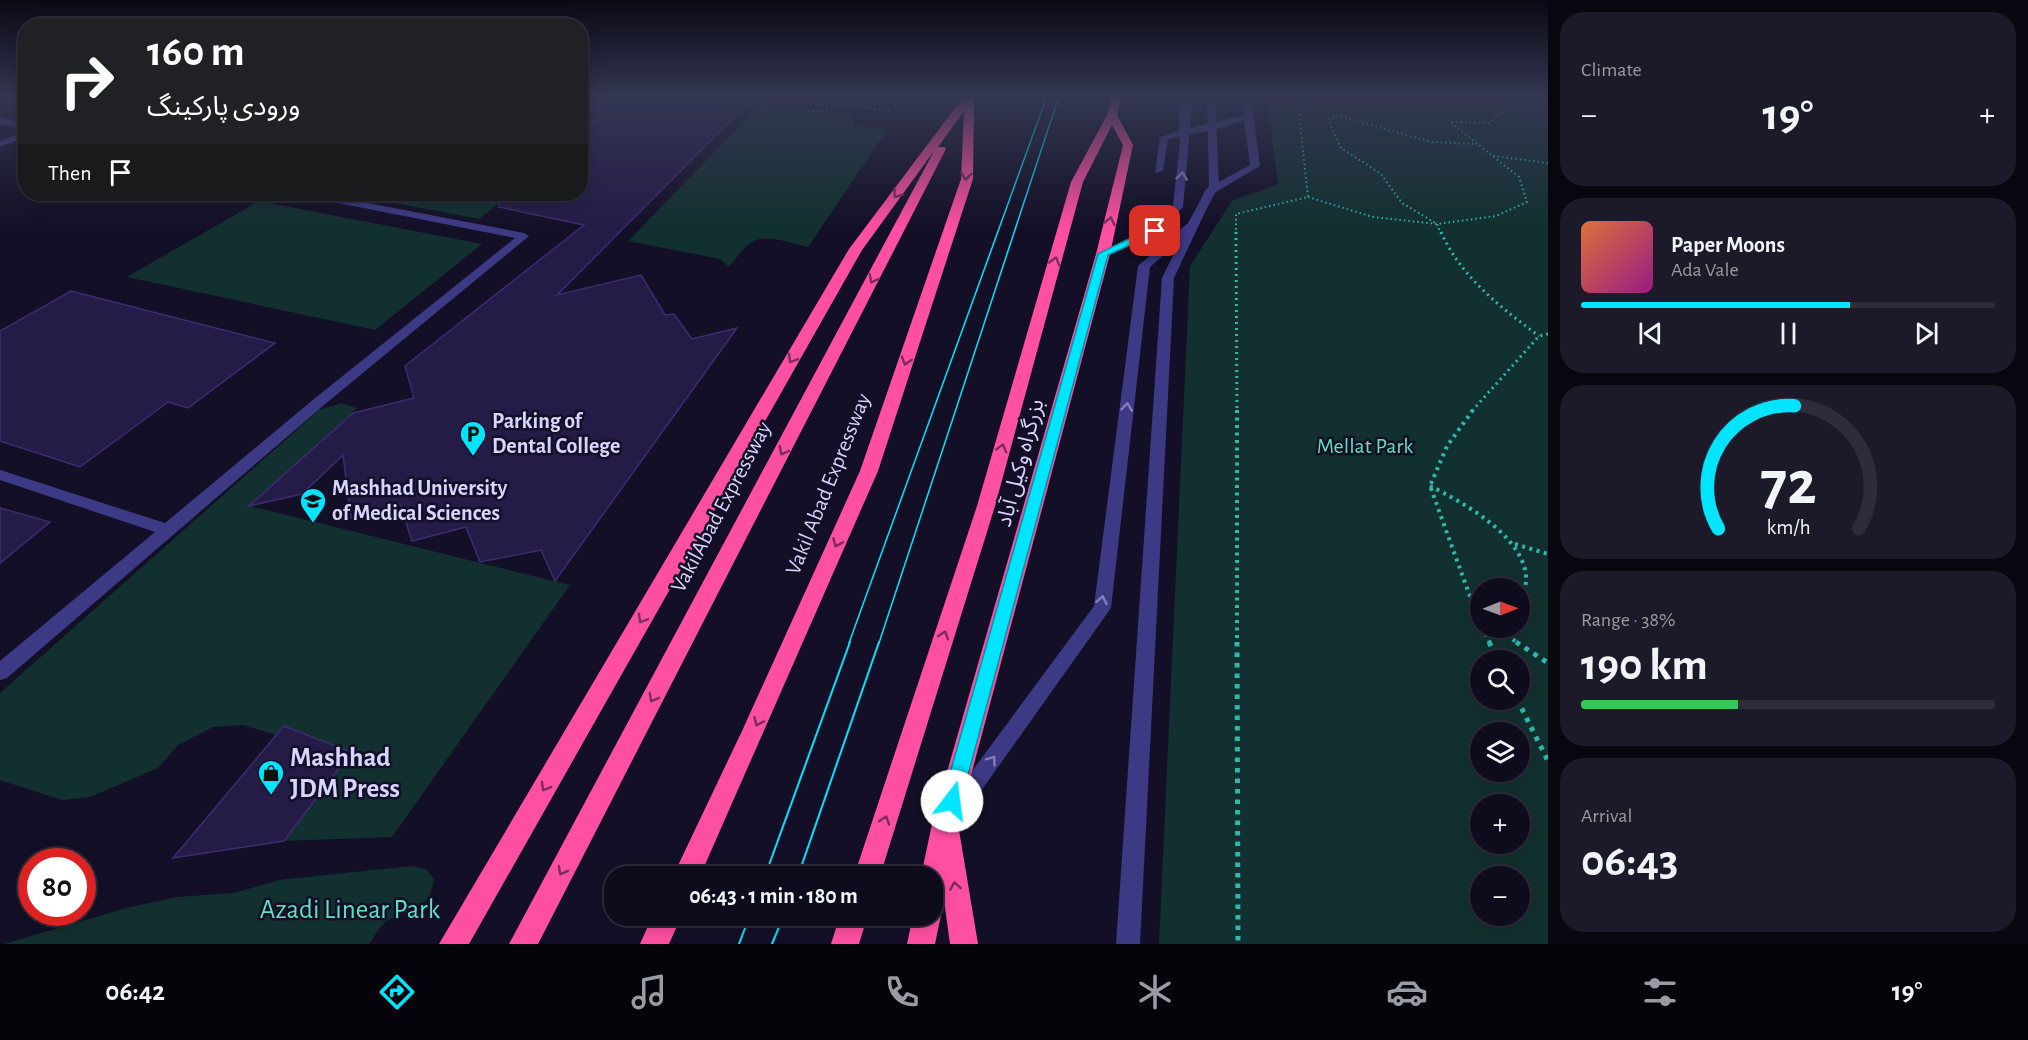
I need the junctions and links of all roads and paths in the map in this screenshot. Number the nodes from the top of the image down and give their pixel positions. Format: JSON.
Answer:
{"nodes":[{"id":1,"x":936,"y":140,"type":"edge"},
{"id":2,"x":946,"y":140,"type":"edge"},
{"id":3,"x":968,"y":140,"type":"edge"},
{"id":4,"x":1099,"y":140,"type":"edge"},
{"id":5,"x":1125,"y":140,"type":"edge"},
{"id":6,"x":1163,"y":140,"type":"edge"},
{"id":7,"x":1184,"y":140,"type":"edge"},
{"id":8,"x":1212,"y":140,"type":"edge"},
{"id":9,"x":1251,"y":140,"type":"edge"},
{"id":10,"x":1302,"y":140,"type":"edge"},
{"id":11,"x":1337,"y":140,"type":"edge"},
{"id":12,"x":1425,"y":140,"type":"edge"},
{"id":13,"x":1472,"y":140,"type":"edge"},
{"id":14,"x":1477,"y":144,"type":"junction"},
{"id":15,"x":1492,"y":155,"type":"junction"},
{"id":16,"x":1548,"y":163,"type":"edge"},
{"id":17,"x":1158,"y":171,"type":"dead end"},
{"id":18,"x":1308,"y":197,"type":"junction"},
{"id":19,"x":344,"y":201,"type":"edge"},
{"id":20,"x":1437,"y":224,"type":"junction"},
{"id":21,"x":1103,"y":254,"type":"junction"},
{"id":22,"x":1548,"y":334,"type":"edge"},
{"id":23,"x":1539,"y":336,"type":"junction"},
{"id":24,"x":0,"y":475,"type":"edge"},
{"id":25,"x":1430,"y":486,"type":"junction"},
{"id":26,"x":168,"y":530,"type":"junction"},
{"id":27,"x":1515,"y":544,"type":"junction"},
{"id":28,"x":1548,"y":554,"type":"edge"},
{"id":29,"x":1528,"y":578,"type":"edge"},
{"id":30,"x":1470,"y":592,"type":"edge"},
{"id":31,"x":1510,"y":638,"type":"edge"},
{"id":32,"x":1548,"y":663,"type":"edge"},
{"id":33,"x":0,"y":672,"type":"edge"},
{"id":34,"x":1522,"y":710,"type":"edge"},
{"id":35,"x":1548,"y":761,"type":"edge"},
{"id":36,"x":945,"y":824,"type":"junction"},
{"id":37,"x":691,"y":866,"type":"edge"},
{"id":38,"x":870,"y":866,"type":"edge"},
{"id":39,"x":937,"y":866,"type":"edge"},
{"id":40,"x":663,"y":926,"type":"edge"},
{"id":41,"x":851,"y":926,"type":"edge"},
{"id":42,"x":925,"y":926,"type":"edge"},
{"id":43,"x":453,"y":944,"type":"edge"},
{"id":44,"x":523,"y":944,"type":"edge"},
{"id":45,"x":654,"y":944,"type":"edge"},
{"id":46,"x":845,"y":944,"type":"edge"},
{"id":47,"x":921,"y":944,"type":"edge"},
{"id":48,"x":964,"y":944,"type":"edge"},
{"id":49,"x":1128,"y":944,"type":"edge"},
{"id":50,"x":1238,"y":944,"type":"edge"}],
"edges":[{"from":1,"to":43,"type":"highway","one_way":true},
{"from":2,"to":44,"type":"highway","name":"VakilAbad Expressway","one_way":true},
{"from":3,"to":37,"type":"highway","name":"Vakil Abad Expressway","one_way":true},
{"from":38,"to":4,"type":"highway","one_way":true},
{"from":21,"to":5,"type":"highway","name":"بزرگراه وکیل آباد","one_way":true},
{"from":6,"to":17,"type":"street"},
{"from":21,"to":7,"type":"street","one_way":true},
{"from":36,"to":8,"type":"street","one_way":true},
{"from":9,"to":49,"type":"street"},
{"from":10,"to":18,"type":"path"},
{"from":11,"to":20,"type":"path"},
{"from":12,"to":14,"type":"path"},
{"from":13,"to":14,"type":"path"},
{"from":14,"to":15,"type":"path"},
{"from":15,"to":16,"type":"path"},
{"from":15,"to":20,"type":"path"},
{"from":18,"to":20,"type":"path"},
{"from":18,"to":50,"type":"path"},
{"from":19,"to":26,"type":"street"},
{"from":20,"to":23,"type":"path"},
{"from":21,"to":36,"type":"highway","name":"بزرگراه وکیل آباد"},
{"from":22,"to":23,"type":"path"},
{"from":23,"to":25,"type":"path"},
{"from":24,"to":26,"type":"street"},
{"from":25,"to":27,"type":"path"},
{"from":25,"to":30,"type":"path"},
{"from":26,"to":33,"type":"street"},
{"from":27,"to":28,"type":"path"},
{"from":27,"to":29,"type":"path"},
{"from":31,"to":32,"type":"path"},
{"from":34,"to":35,"type":"path"},
{"from":36,"to":39,"type":"highway"},
{"from":48,"to":36,"type":"highway","one_way":true},
{"from":40,"to":45,"type":"highway"},
{"from":41,"to":46,"type":"highway"},
{"from":42,"to":47,"type":"highway"}]}
